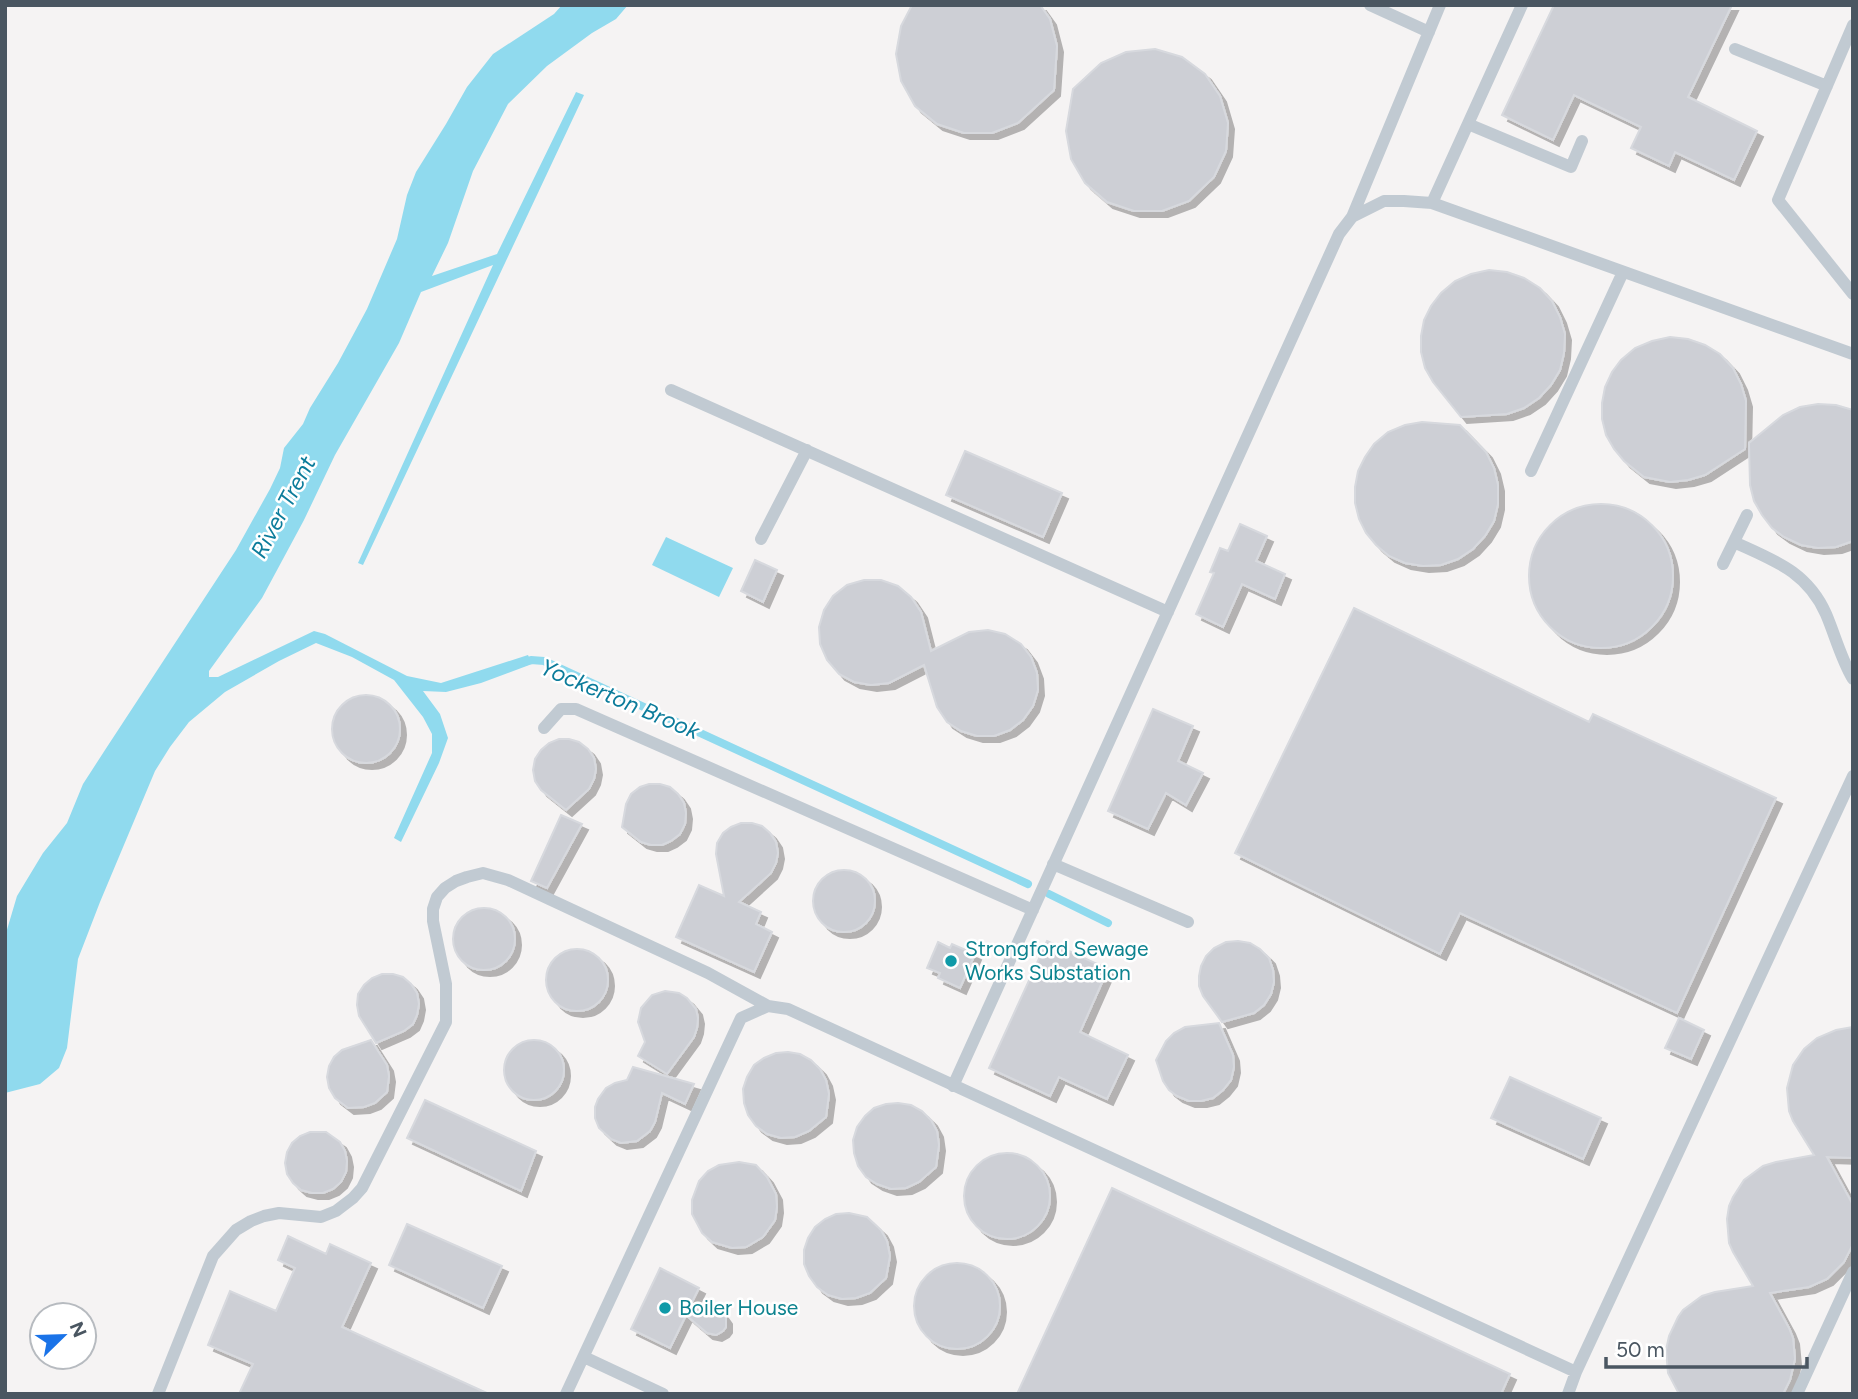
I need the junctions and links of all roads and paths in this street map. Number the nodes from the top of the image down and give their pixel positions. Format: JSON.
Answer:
{"nodes":[{"id":1,"x":1370,"y":5,"type":"edge"},
{"id":2,"x":1440,"y":5,"type":"edge"},
{"id":3,"x":1522,"y":5,"type":"edge"},
{"id":4,"x":1853,"y":25,"type":"edge"},
{"id":5,"x":1429,"y":32,"type":"junction"},
{"id":6,"x":1735,"y":49,"type":"dead end"},
{"id":7,"x":1827,"y":86,"type":"junction"},
{"id":8,"x":1468,"y":124,"type":"junction"},
{"id":9,"x":1583,"y":141,"type":"dead end"},
{"id":10,"x":1432,"y":203,"type":"junction"},
{"id":11,"x":1352,"y":217,"type":"junction"},
{"id":12,"x":1623,"y":272,"type":"junction"},
{"id":13,"x":1853,"y":293,"type":"edge"},
{"id":14,"x":1853,"y":354,"type":"edge"},
{"id":15,"x":671,"y":390,"type":"dead end"},
{"id":16,"x":807,"y":450,"type":"junction"},
{"id":17,"x":1531,"y":471,"type":"dead end"},
{"id":18,"x":1747,"y":515,"type":"dead end"},
{"id":19,"x":761,"y":539,"type":"dead end"},
{"id":20,"x":1734,"y":542,"type":"junction"},
{"id":21,"x":1723,"y":564,"type":"dead end"},
{"id":22,"x":1168,"y":612,"type":"junction"},
{"id":23,"x":1853,"y":679,"type":"edge"},
{"id":24,"x":544,"y":728,"type":"dead end"},
{"id":25,"x":1853,"y":776,"type":"edge"},
{"id":26,"x":1053,"y":864,"type":"junction"},
{"id":27,"x":1033,"y":909,"type":"junction"},
{"id":28,"x":1188,"y":922,"type":"dead end"},
{"id":29,"x":768,"y":1006,"type":"junction"},
{"id":30,"x":953,"y":1086,"type":"junction"},
{"id":31,"x":1853,"y":1272,"type":"edge"},
{"id":32,"x":584,"y":1357,"type":"junction"},
{"id":33,"x":1576,"y":1372,"type":"junction"},
{"id":34,"x":158,"y":1394,"type":"edge"},
{"id":35,"x":566,"y":1394,"type":"edge"},
{"id":36,"x":663,"y":1394,"type":"edge"},
{"id":37,"x":1568,"y":1394,"type":"edge"},
{"id":38,"x":1797,"y":1394,"type":"edge"}],
"edges":[{"from":1,"to":5,"type":"lane"},
{"from":2,"to":5,"type":"lane"},
{"from":3,"to":8,"type":"lane"},
{"from":4,"to":7,"type":"lane"},
{"from":5,"to":11,"type":"lane"},
{"from":6,"to":7,"type":"lane"},
{"from":7,"to":13,"type":"lane"},
{"from":8,"to":9,"type":"lane"},
{"from":8,"to":10,"type":"lane"},
{"from":10,"to":11,"type":"lane"},
{"from":10,"to":12,"type":"lane"},
{"from":11,"to":22,"type":"lane"},
{"from":12,"to":14,"type":"lane"},
{"from":12,"to":17,"type":"lane"},
{"from":15,"to":16,"type":"lane"},
{"from":16,"to":19,"type":"lane"},
{"from":16,"to":22,"type":"lane"},
{"from":18,"to":20,"type":"lane"},
{"from":20,"to":21,"type":"lane"},
{"from":20,"to":23,"type":"lane"},
{"from":22,"to":26,"type":"lane"},
{"from":24,"to":27,"type":"lane"},
{"from":25,"to":33,"type":"lane"},
{"from":26,"to":27,"type":"lane"},
{"from":26,"to":28,"type":"lane"},
{"from":27,"to":30,"type":"lane"},
{"from":29,"to":30,"type":"lane"},
{"from":29,"to":32,"type":"lane"},
{"from":29,"to":34,"type":"lane"},
{"from":30,"to":33,"type":"lane"},
{"from":31,"to":38,"type":"lane"},
{"from":32,"to":35,"type":"lane"},
{"from":32,"to":36,"type":"lane"},
{"from":33,"to":37,"type":"lane"}]}
